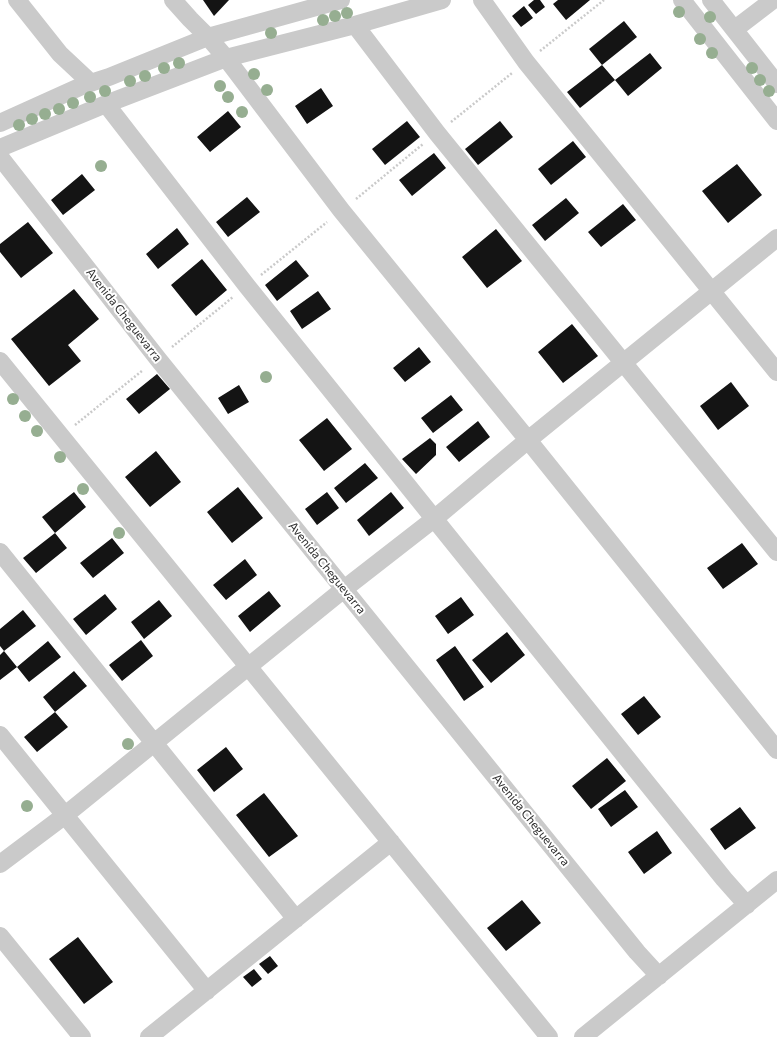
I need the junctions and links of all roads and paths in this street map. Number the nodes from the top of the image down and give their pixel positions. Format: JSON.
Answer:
{"nodes":[{"id":1,"x":17,"y":0,"type":"edge"},
{"id":2,"x":173,"y":0,"type":"edge"},
{"id":3,"x":442,"y":0,"type":"edge"},
{"id":4,"x":482,"y":0,"type":"edge"},
{"id":5,"x":682,"y":0,"type":"edge"},
{"id":6,"x":711,"y":0,"type":"edge"},
{"id":7,"x":773,"y":0,"type":"edge"},
{"id":8,"x":336,"y":1,"type":"edge"},
{"id":9,"x":355,"y":25,"type":"junction"},
{"id":10,"x":734,"y":29,"type":"junction"},
{"id":11,"x":208,"y":37,"type":"junction"},
{"id":12,"x":226,"y":58,"type":"junction"},
{"id":13,"x":91,"y":83,"type":"junction"},
{"id":14,"x":777,"y":84,"type":"edge"},
{"id":15,"x":106,"y":104,"type":"junction"},
{"id":16,"x":777,"y":121,"type":"edge"},
{"id":17,"x":0,"y":123,"type":"edge"},
{"id":18,"x":0,"y":148,"type":"edge"},
{"id":19,"x":0,"y":157,"type":"edge"},
{"id":20,"x":777,"y":238,"type":"edge"},
{"id":21,"x":711,"y":291,"type":"junction"},
{"id":22,"x":0,"y":361,"type":"edge"},
{"id":23,"x":623,"y":363,"type":"junction"},
{"id":24,"x":777,"y":372,"type":"edge"},
{"id":25,"x":528,"y":440,"type":"junction"},
{"id":26,"x":434,"y":519,"type":"junction"},
{"id":27,"x":0,"y":552,"type":"edge"},
{"id":28,"x":777,"y":552,"type":"edge"},
{"id":29,"x":344,"y":589,"type":"junction"},
{"id":30,"x":248,"y":666,"type":"junction"},
{"id":31,"x":0,"y":735,"type":"edge"},
{"id":32,"x":154,"y":743,"type":"junction"},
{"id":33,"x":777,"y":750,"type":"edge"},
{"id":34,"x":64,"y":816,"type":"junction"},
{"id":35,"x":391,"y":842,"type":"junction"},
{"id":36,"x":0,"y":864,"type":"edge"},
{"id":37,"x":777,"y":880,"type":"edge"},
{"id":38,"x":746,"y":905,"type":"junction"},
{"id":39,"x":296,"y":919,"type":"junction"},
{"id":40,"x":0,"y":936,"type":"edge"},
{"id":41,"x":659,"y":976,"type":"junction"},
{"id":42,"x":207,"y":991,"type":"junction"},
{"id":43,"x":82,"y":1037,"type":"edge"},
{"id":44,"x":149,"y":1037,"type":"edge"},
{"id":45,"x":549,"y":1037,"type":"edge"},
{"id":46,"x":583,"y":1037,"type":"edge"}],
"edges":[{"from":1,"to":13,"type":"street"},
{"from":2,"to":11,"type":"street"},
{"from":3,"to":9,"type":"street"},
{"from":4,"to":21,"type":"street"},
{"from":5,"to":16,"type":"street"},
{"from":6,"to":10,"type":"street"},
{"from":7,"to":10,"type":"street"},
{"from":8,"to":11,"type":"street"},
{"from":9,"to":12,"type":"street"},
{"from":9,"to":23,"type":"street"},
{"from":10,"to":14,"type":"street"},
{"from":11,"to":12,"type":"street"},
{"from":11,"to":13,"type":"street"},
{"from":12,"to":15,"type":"street"},
{"from":12,"to":25,"type":"street"},
{"from":13,"to":17,"type":"street"},
{"from":15,"to":18,"type":"street"},
{"from":15,"to":26,"type":"street"},
{"from":19,"to":29,"type":"street","name":"Avenida Cheguevarra"},
{"from":20,"to":21,"type":"street"},
{"from":21,"to":23,"type":"street"},
{"from":21,"to":24,"type":"street"},
{"from":22,"to":30,"type":"street"},
{"from":23,"to":25,"type":"street"},
{"from":23,"to":28,"type":"street"},
{"from":25,"to":26,"type":"street"},
{"from":25,"to":33,"type":"street"},
{"from":26,"to":29,"type":"street"},
{"from":26,"to":38,"type":"street"},
{"from":27,"to":32,"type":"street"},
{"from":29,"to":30,"type":"street"},
{"from":29,"to":41,"type":"street","name":"Avenida Cheguevarra"},
{"from":30,"to":32,"type":"street"},
{"from":30,"to":35,"type":"street"},
{"from":31,"to":34,"type":"street"},
{"from":32,"to":34,"type":"street"},
{"from":32,"to":39,"type":"street"},
{"from":34,"to":36,"type":"street"},
{"from":34,"to":42,"type":"street"},
{"from":35,"to":39,"type":"street"},
{"from":35,"to":45,"type":"street"},
{"from":37,"to":38,"type":"street"},
{"from":38,"to":41,"type":"street"},
{"from":39,"to":42,"type":"street"},
{"from":40,"to":43,"type":"street"},
{"from":41,"to":46,"type":"street"},
{"from":42,"to":44,"type":"street"}]}
